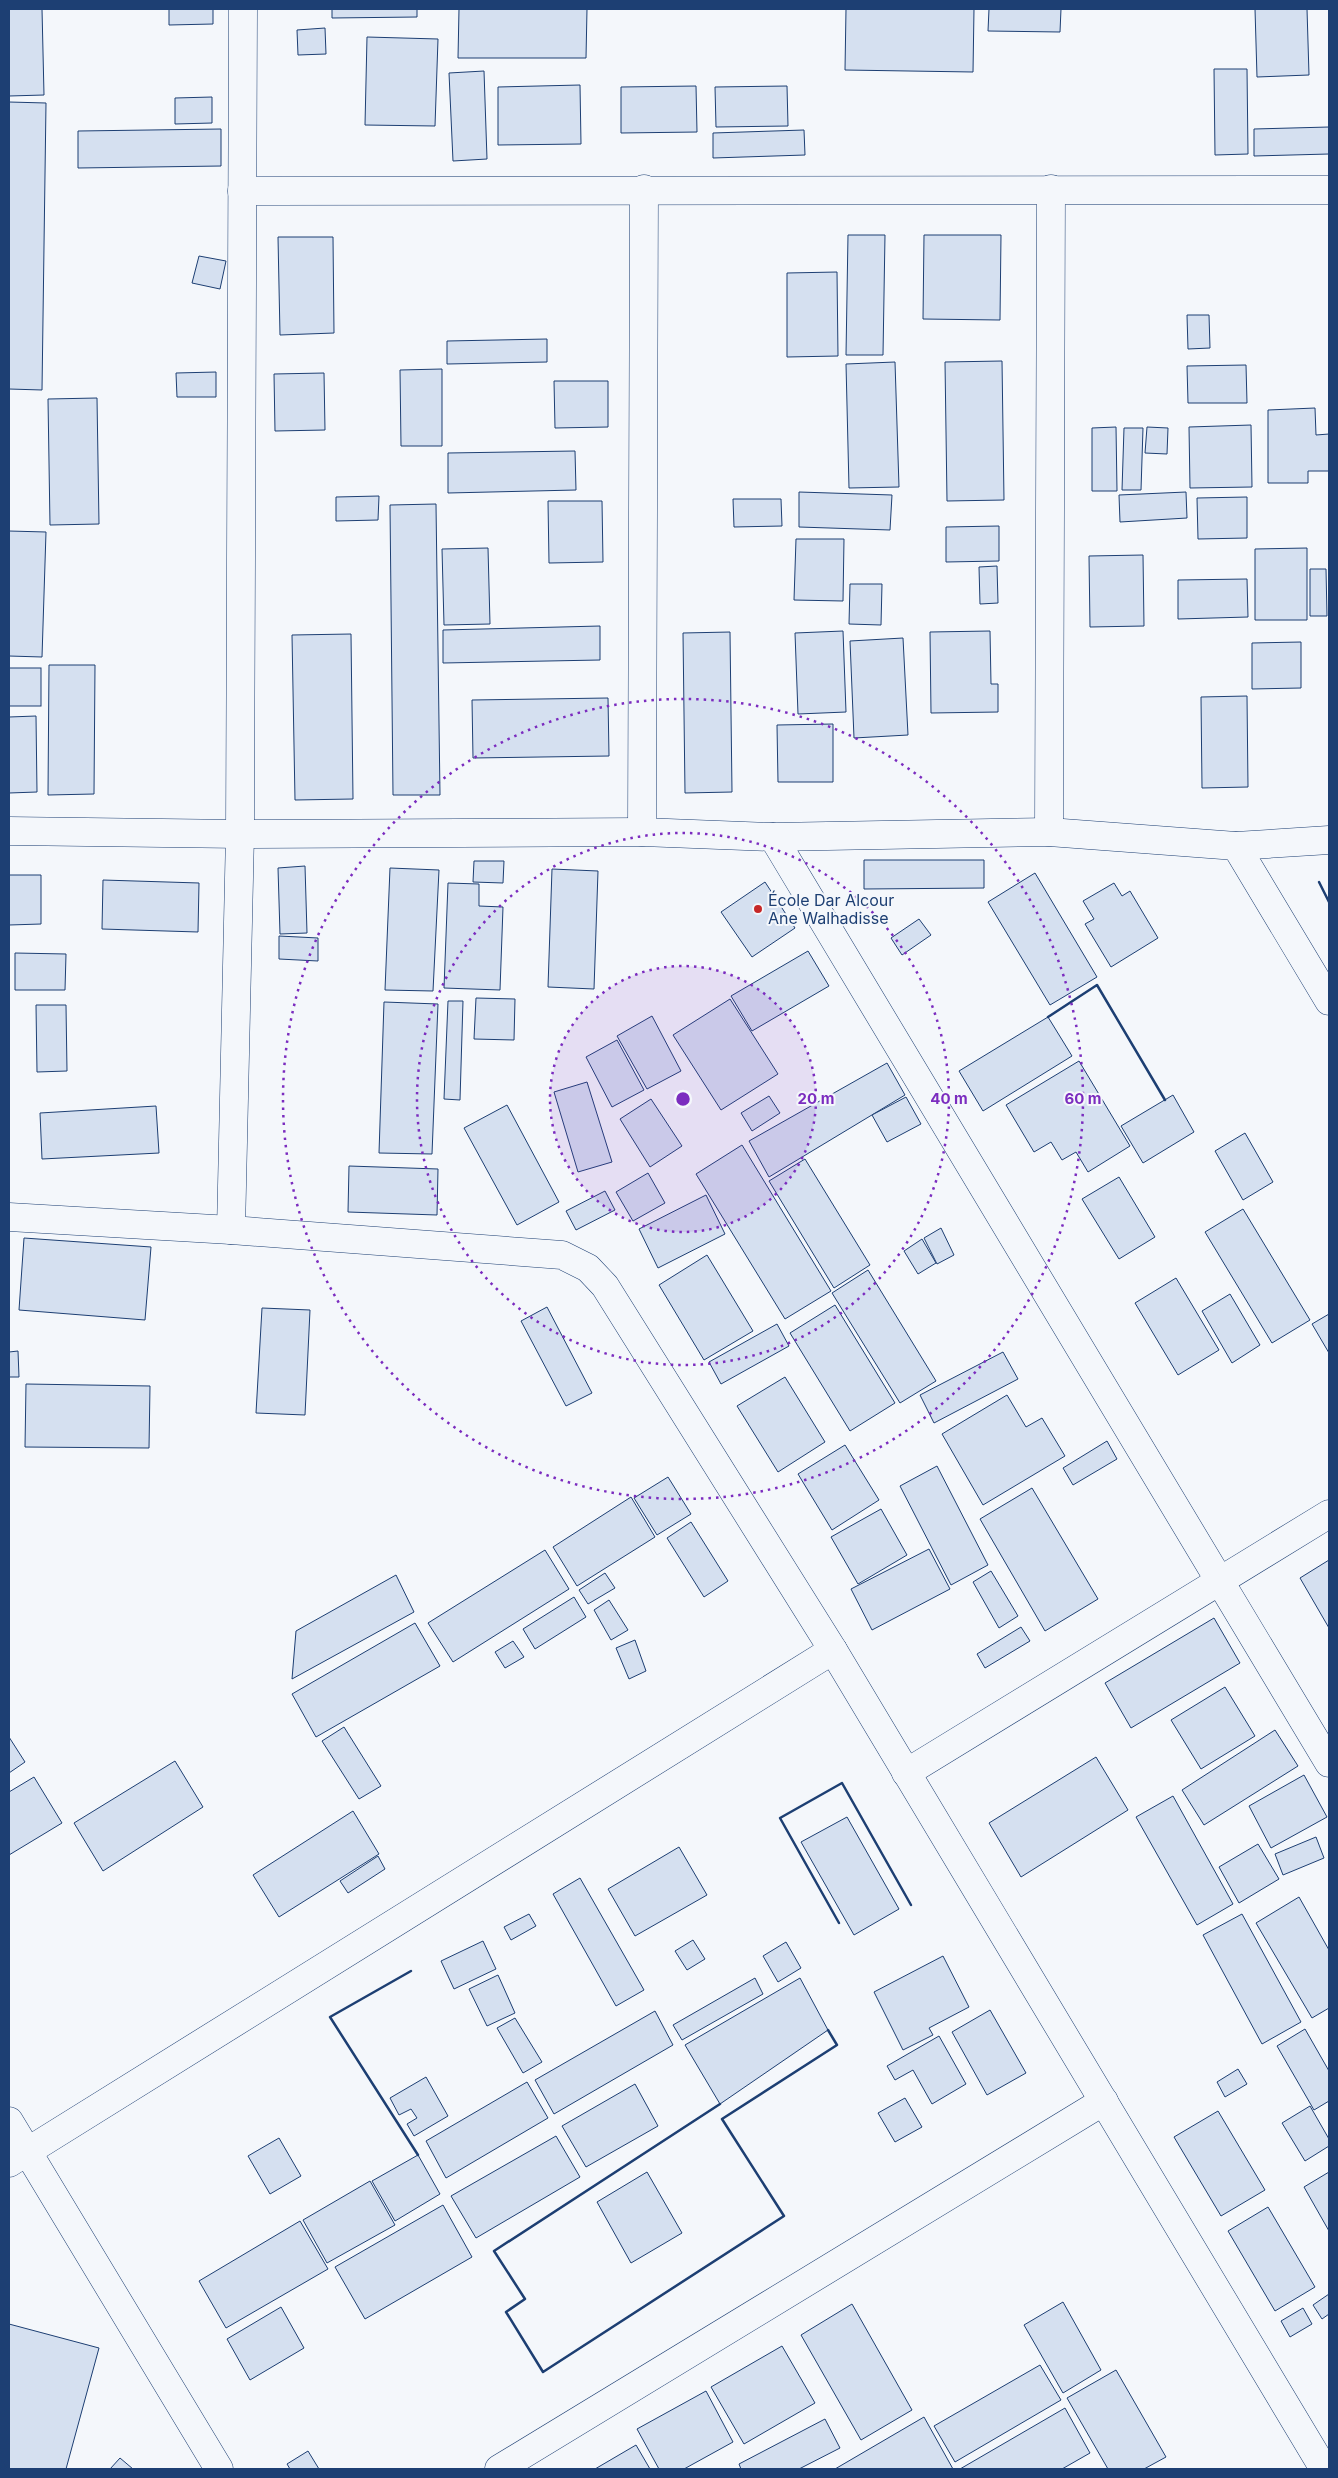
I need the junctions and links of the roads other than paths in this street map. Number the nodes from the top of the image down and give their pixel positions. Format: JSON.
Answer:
{"nodes":[{"id":1,"x":243,"y":9,"type":"edge"},
{"id":2,"x":644,"y":189,"type":"junction"},
{"id":3,"x":1051,"y":189,"type":"junction"},
{"id":4,"x":1329,"y":190,"type":"edge"},
{"id":5,"x":242,"y":191,"type":"junction"},
{"id":6,"x":9,"y":831,"type":"edge"},
{"id":7,"x":642,"y":832,"type":"junction"},
{"id":8,"x":1049,"y":832,"type":"junction"},
{"id":9,"x":240,"y":834,"type":"junction"},
{"id":10,"x":773,"y":837,"type":"junction"},
{"id":11,"x":1329,"y":840,"type":"edge"},
{"id":12,"x":1236,"y":846,"type":"junction"},
{"id":13,"x":1329,"y":1001,"type":"edge"},
{"id":14,"x":9,"y":1217,"type":"edge"},
{"id":15,"x":231,"y":1230,"type":"junction"},
{"id":16,"x":1329,"y":1514,"type":"edge"},
{"id":17,"x":1221,"y":1582,"type":"junction"},
{"id":18,"x":833,"y":1650,"type":"junction"},
{"id":19,"x":1329,"y":1763,"type":"edge"},
{"id":20,"x":906,"y":1773,"type":"junction"},
{"id":21,"x":1104,"y":2101,"type":"junction"},
{"id":22,"x":9,"y":2121,"type":"edge"},
{"id":23,"x":19,"y":2157,"type":"edge"},
{"id":24,"x":510,"y":2466,"type":"edge"},
{"id":25,"x":219,"y":2469,"type":"edge"},
{"id":26,"x":1324,"y":2469,"type":"edge"}],
"edges":[{"from":1,"to":5,"type":"street"},
{"from":2,"to":3,"type":"street"},
{"from":2,"to":5,"type":"street"},
{"from":2,"to":7,"type":"street"},
{"from":3,"to":4,"type":"street"},
{"from":3,"to":8,"type":"street"},
{"from":5,"to":9,"type":"street"},
{"from":6,"to":9,"type":"street"},
{"from":7,"to":9,"type":"street"},
{"from":7,"to":10,"type":"street"},
{"from":8,"to":10,"type":"street"},
{"from":8,"to":12,"type":"street"},
{"from":9,"to":15,"type":"street"},
{"from":10,"to":17,"type":"street"},
{"from":11,"to":12,"type":"street"},
{"from":12,"to":13,"type":"street"},
{"from":14,"to":15,"type":"street"},
{"from":15,"to":18,"type":"street"},
{"from":16,"to":17,"type":"street"},
{"from":17,"to":19,"type":"street"},
{"from":17,"to":20,"type":"street"},
{"from":18,"to":20,"type":"street"},
{"from":18,"to":23,"type":"street"},
{"from":20,"to":21,"type":"street"},
{"from":21,"to":24,"type":"street"},
{"from":21,"to":26,"type":"street"},
{"from":22,"to":23,"type":"street"},
{"from":23,"to":25,"type":"street"}]}
